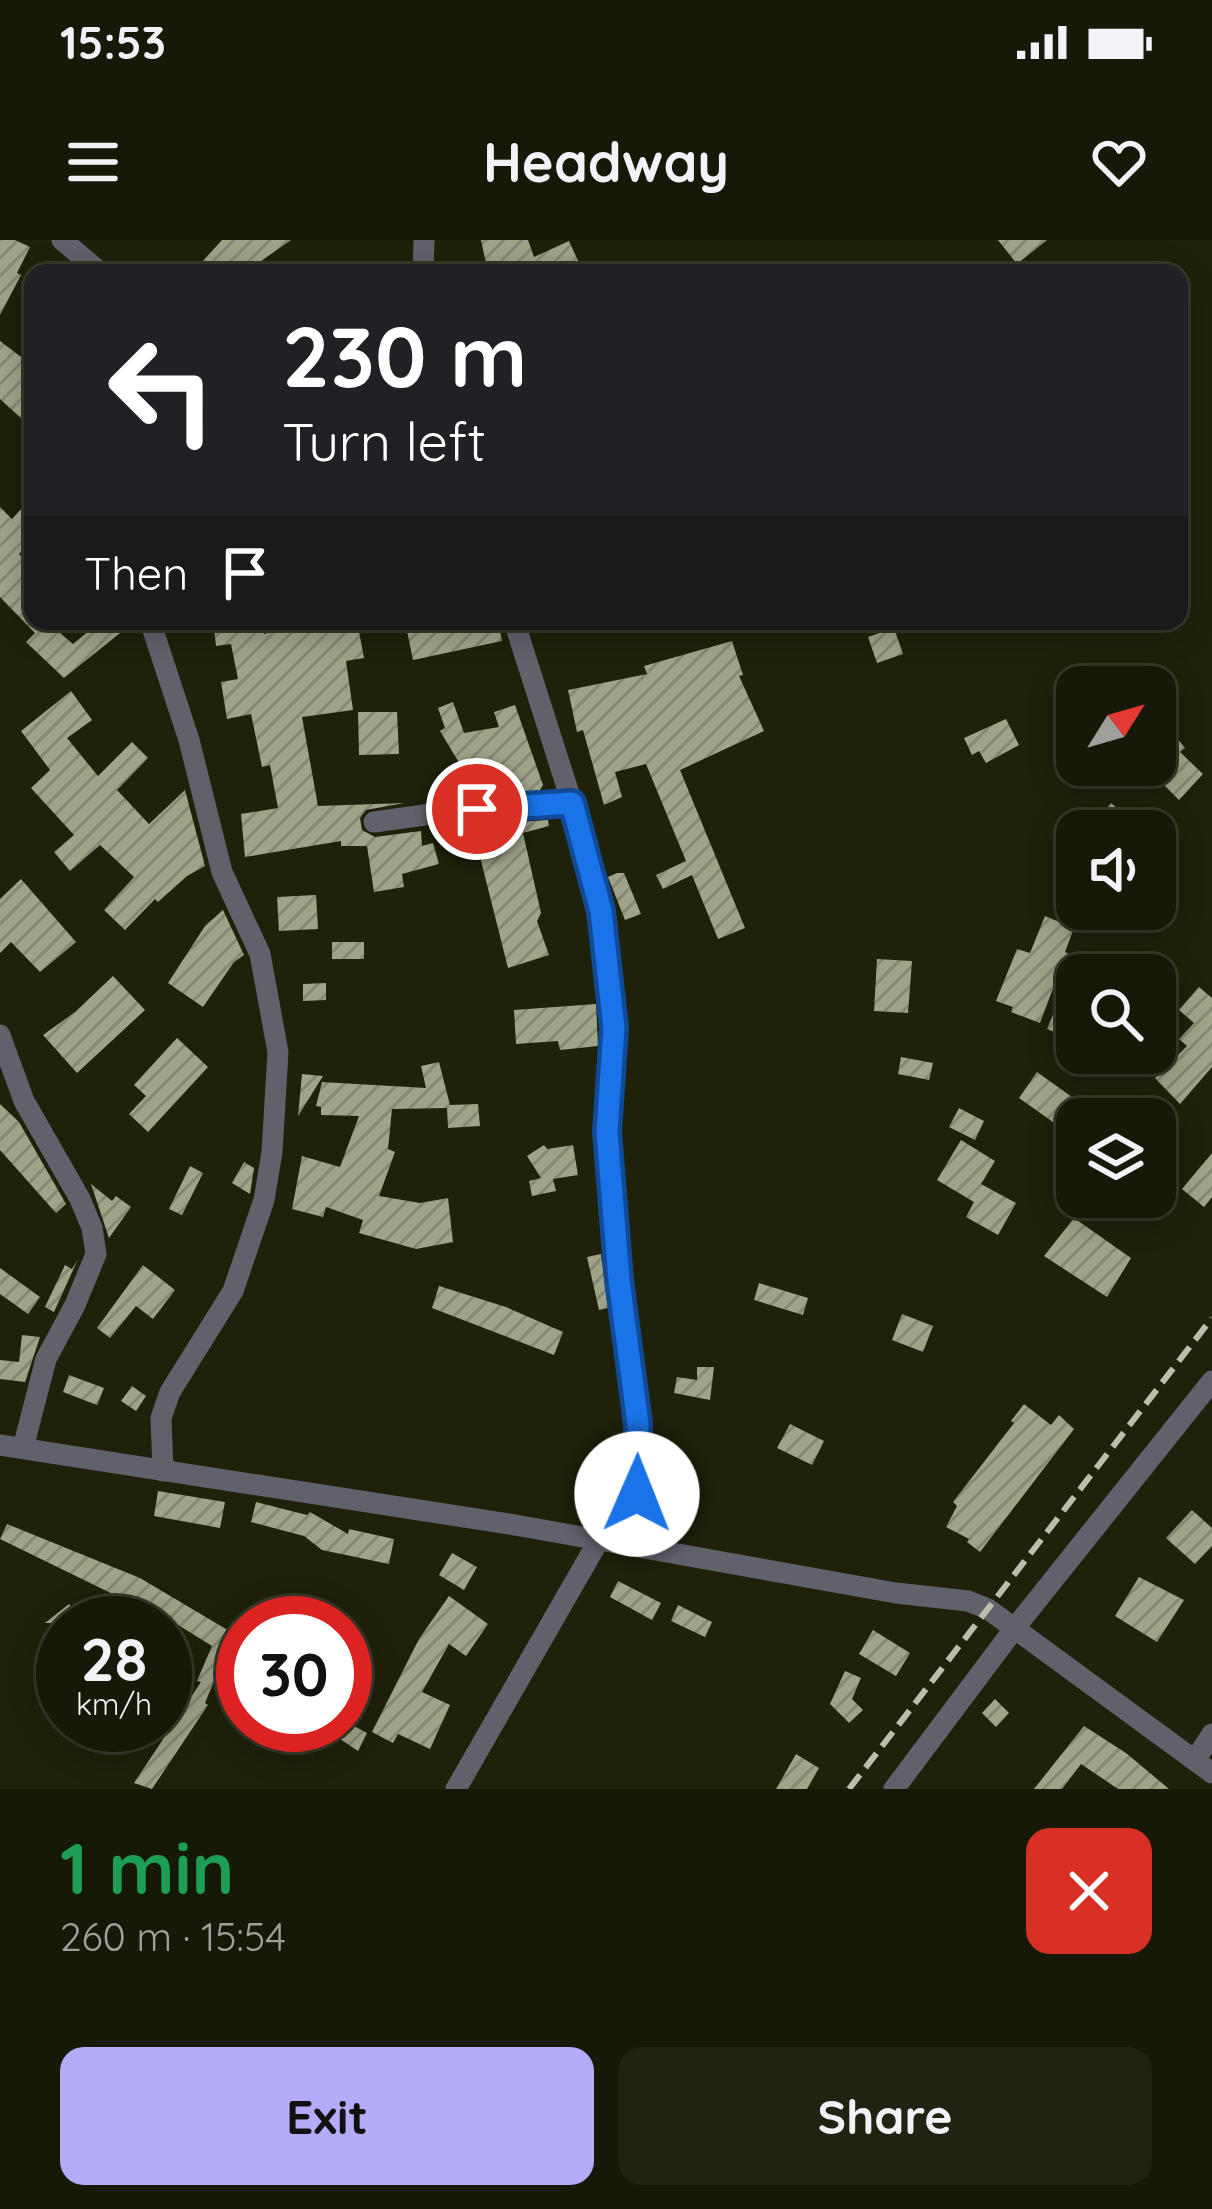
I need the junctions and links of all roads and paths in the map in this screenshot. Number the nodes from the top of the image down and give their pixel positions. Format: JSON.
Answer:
{"nodes":[{"id":1,"x":62,"y":240,"type":"edge"},
{"id":2,"x":90,"y":264,"type":"edge"},
{"id":3,"x":153,"y":630,"type":"edge"},
{"id":4,"x":517,"y":630,"type":"edge"},
{"id":5,"x":572,"y":803,"type":"junction"},
{"id":6,"x":374,"y":823,"type":"dead end"},
{"id":7,"x":0,"y":1035,"type":"edge"},
{"id":8,"x":1212,"y":1381,"type":"edge"},
{"id":9,"x":0,"y":1444,"type":"edge"},
{"id":10,"x":23,"y":1448,"type":"junction"},
{"id":11,"x":163,"y":1471,"type":"junction"},
{"id":12,"x":599,"y":1540,"type":"junction"},
{"id":13,"x":624,"y":1544,"type":"junction"},
{"id":14,"x":1014,"y":1629,"type":"junction"},
{"id":15,"x":1212,"y":1734,"type":"edge"},
{"id":16,"x":1203,"y":1766,"type":"edge"},
{"id":17,"x":455,"y":1789,"type":"edge"},
{"id":18,"x":895,"y":1789,"type":"edge"}],
"edges":[{"from":1,"to":2,"type":"street"},
{"from":3,"to":11,"type":"street"},
{"from":4,"to":5,"type":"street"},
{"from":5,"to":6,"type":"street"},
{"from":5,"to":13,"type":"street"},
{"from":7,"to":10,"type":"street"},
{"from":8,"to":14,"type":"street"},
{"from":9,"to":10,"type":"street"},
{"from":10,"to":11,"type":"street"},
{"from":11,"to":12,"type":"street"},
{"from":12,"to":13,"type":"street"},
{"from":12,"to":17,"type":"street"},
{"from":13,"to":14,"type":"street"},
{"from":14,"to":16,"type":"street"},
{"from":14,"to":18,"type":"street"},
{"from":15,"to":16,"type":"street"}]}
